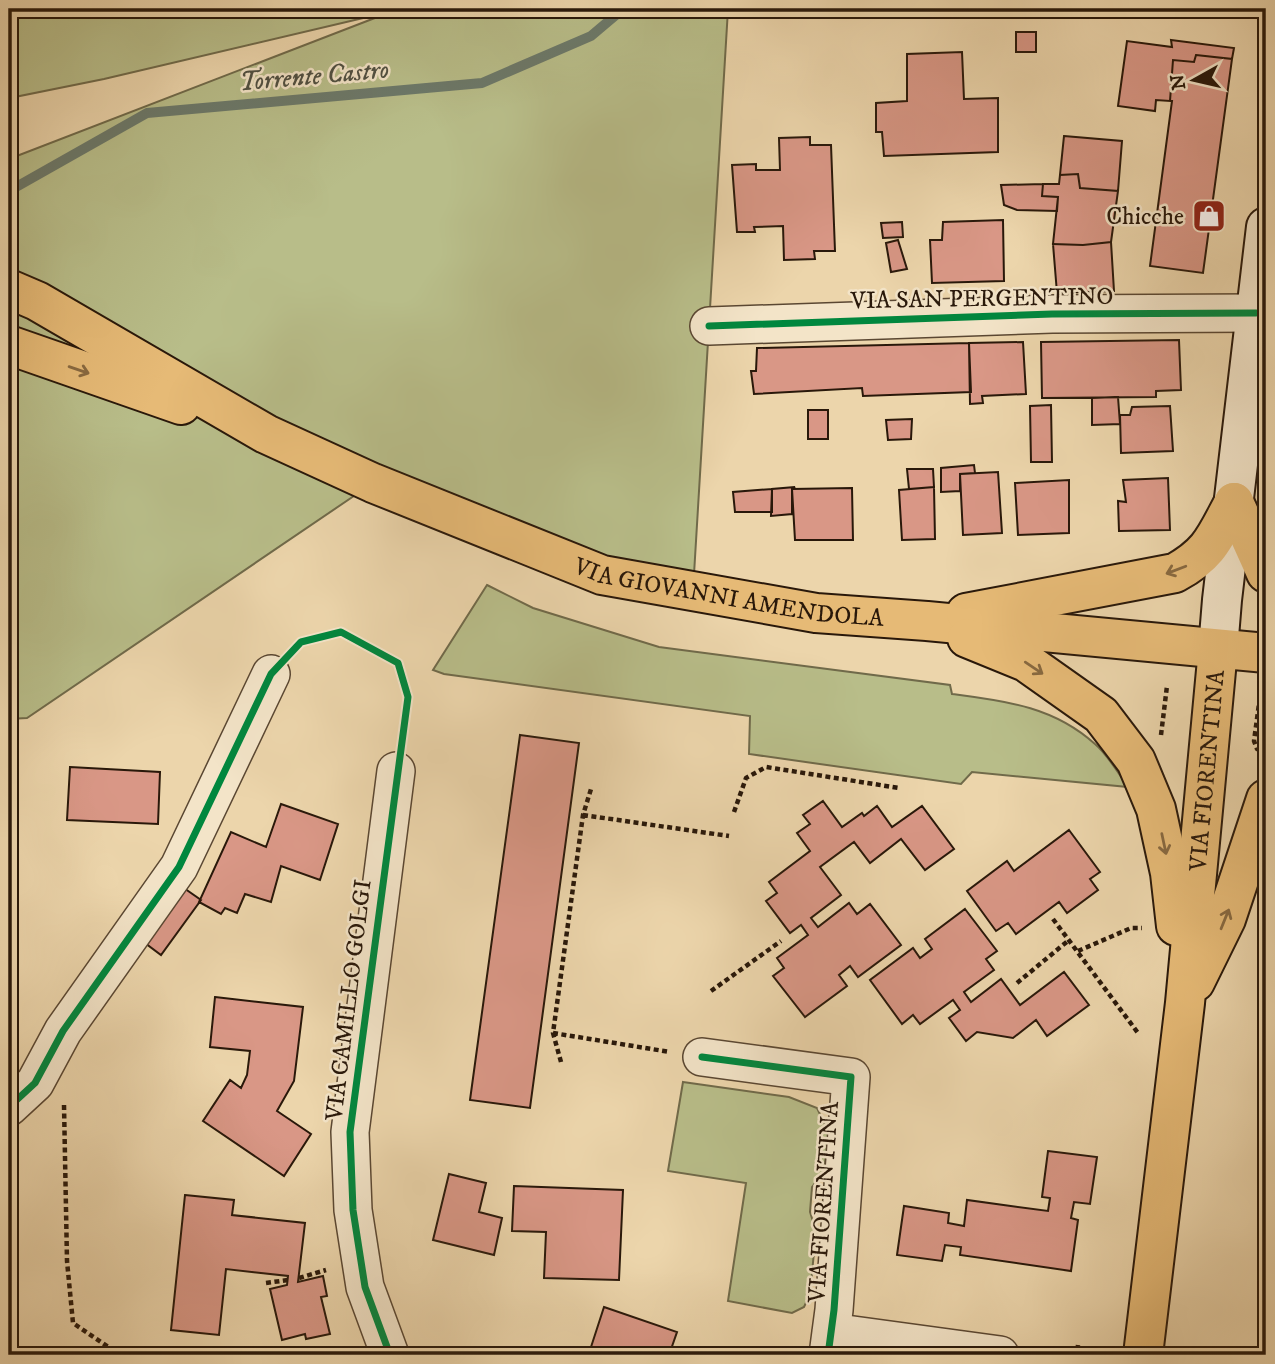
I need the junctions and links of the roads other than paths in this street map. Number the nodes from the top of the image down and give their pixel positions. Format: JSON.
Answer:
{"nodes":[{"id":1,"x":1266,"y":227,"type":"edge"},
{"id":2,"x":23,"y":295,"type":"edge"},
{"id":3,"x":1256,"y":313,"type":"junction"},
{"id":4,"x":709,"y":326,"type":"dead end"},
{"id":5,"x":11,"y":346,"type":"edge"},
{"id":6,"x":266,"y":434,"type":"junction"},
{"id":7,"x":1234,"y":502,"type":"junction"},
{"id":8,"x":1265,"y":569,"type":"edge"},
{"id":9,"x":926,"y":621,"type":"junction"},
{"id":10,"x":1219,"y":649,"type":"junction"},
{"id":11,"x":1264,"y":671,"type":"edge"},
{"id":12,"x":271,"y":674,"type":"dead end"},
{"id":13,"x":396,"y":771,"type":"dead end"},
{"id":14,"x":1266,"y":799,"type":"edge"},
{"id":15,"x":1185,"y":1003,"type":"junction"},
{"id":16,"x":702,"y":1057,"type":"road end"},
{"id":17,"x":9,"y":1107,"type":"edge"},
{"id":18,"x":830,"y":1344,"type":"edge"},
{"id":19,"x":390,"y":1355,"type":"edge"},
{"id":20,"x":1000,"y":1355,"type":"edge"},
{"id":21,"x":1143,"y":1355,"type":"edge"}],
"edges":[{"from":1,"to":3,"type":"main road","name":"VIA FIORENTINA"},
{"from":2,"to":6,"type":"main road","name":"VIA GIOVANNI AMENDOLA"},
{"from":3,"to":4,"type":"street","name":"VIA SAN PERGENTINO"},
{"from":3,"to":7,"type":"main road","name":"VIA FIORENTINA"},
{"from":5,"to":6,"type":"main road","name":"VIA GIOVANNI AMENDOLA","one_way":true},
{"from":6,"to":9,"type":"main road","name":"VIA GIOVANNI AMENDOLA"},
{"from":7,"to":8,"type":"main road"},
{"from":7,"to":9,"type":"main road","one_way":true},
{"from":7,"to":10,"type":"main road","name":"VIA FIORENTINA"},
{"from":9,"to":10,"type":"main road","name":"VIA GIOVANNI AMENDOLA"},
{"from":9,"to":15,"type":"main road","one_way":true},
{"from":10,"to":11,"type":"main road","name":"VIA GIOVANNI AMENDOLA"},
{"from":10,"to":15,"type":"main road","name":"VIA FIORENTINA"},
{"from":12,"to":17,"type":"street"},
{"from":13,"to":19,"type":"street","name":"VIA CAMILLO GOLGI"},
{"from":15,"to":14,"type":"main road","one_way":true},
{"from":15,"to":21,"type":"main road","name":"VIA FIORENTINA"},
{"from":16,"to":18,"type":"street","name":"VIA FIORENTINA"},
{"from":18,"to":20,"type":"street","name":"VIA FIORENTINA"}]}
